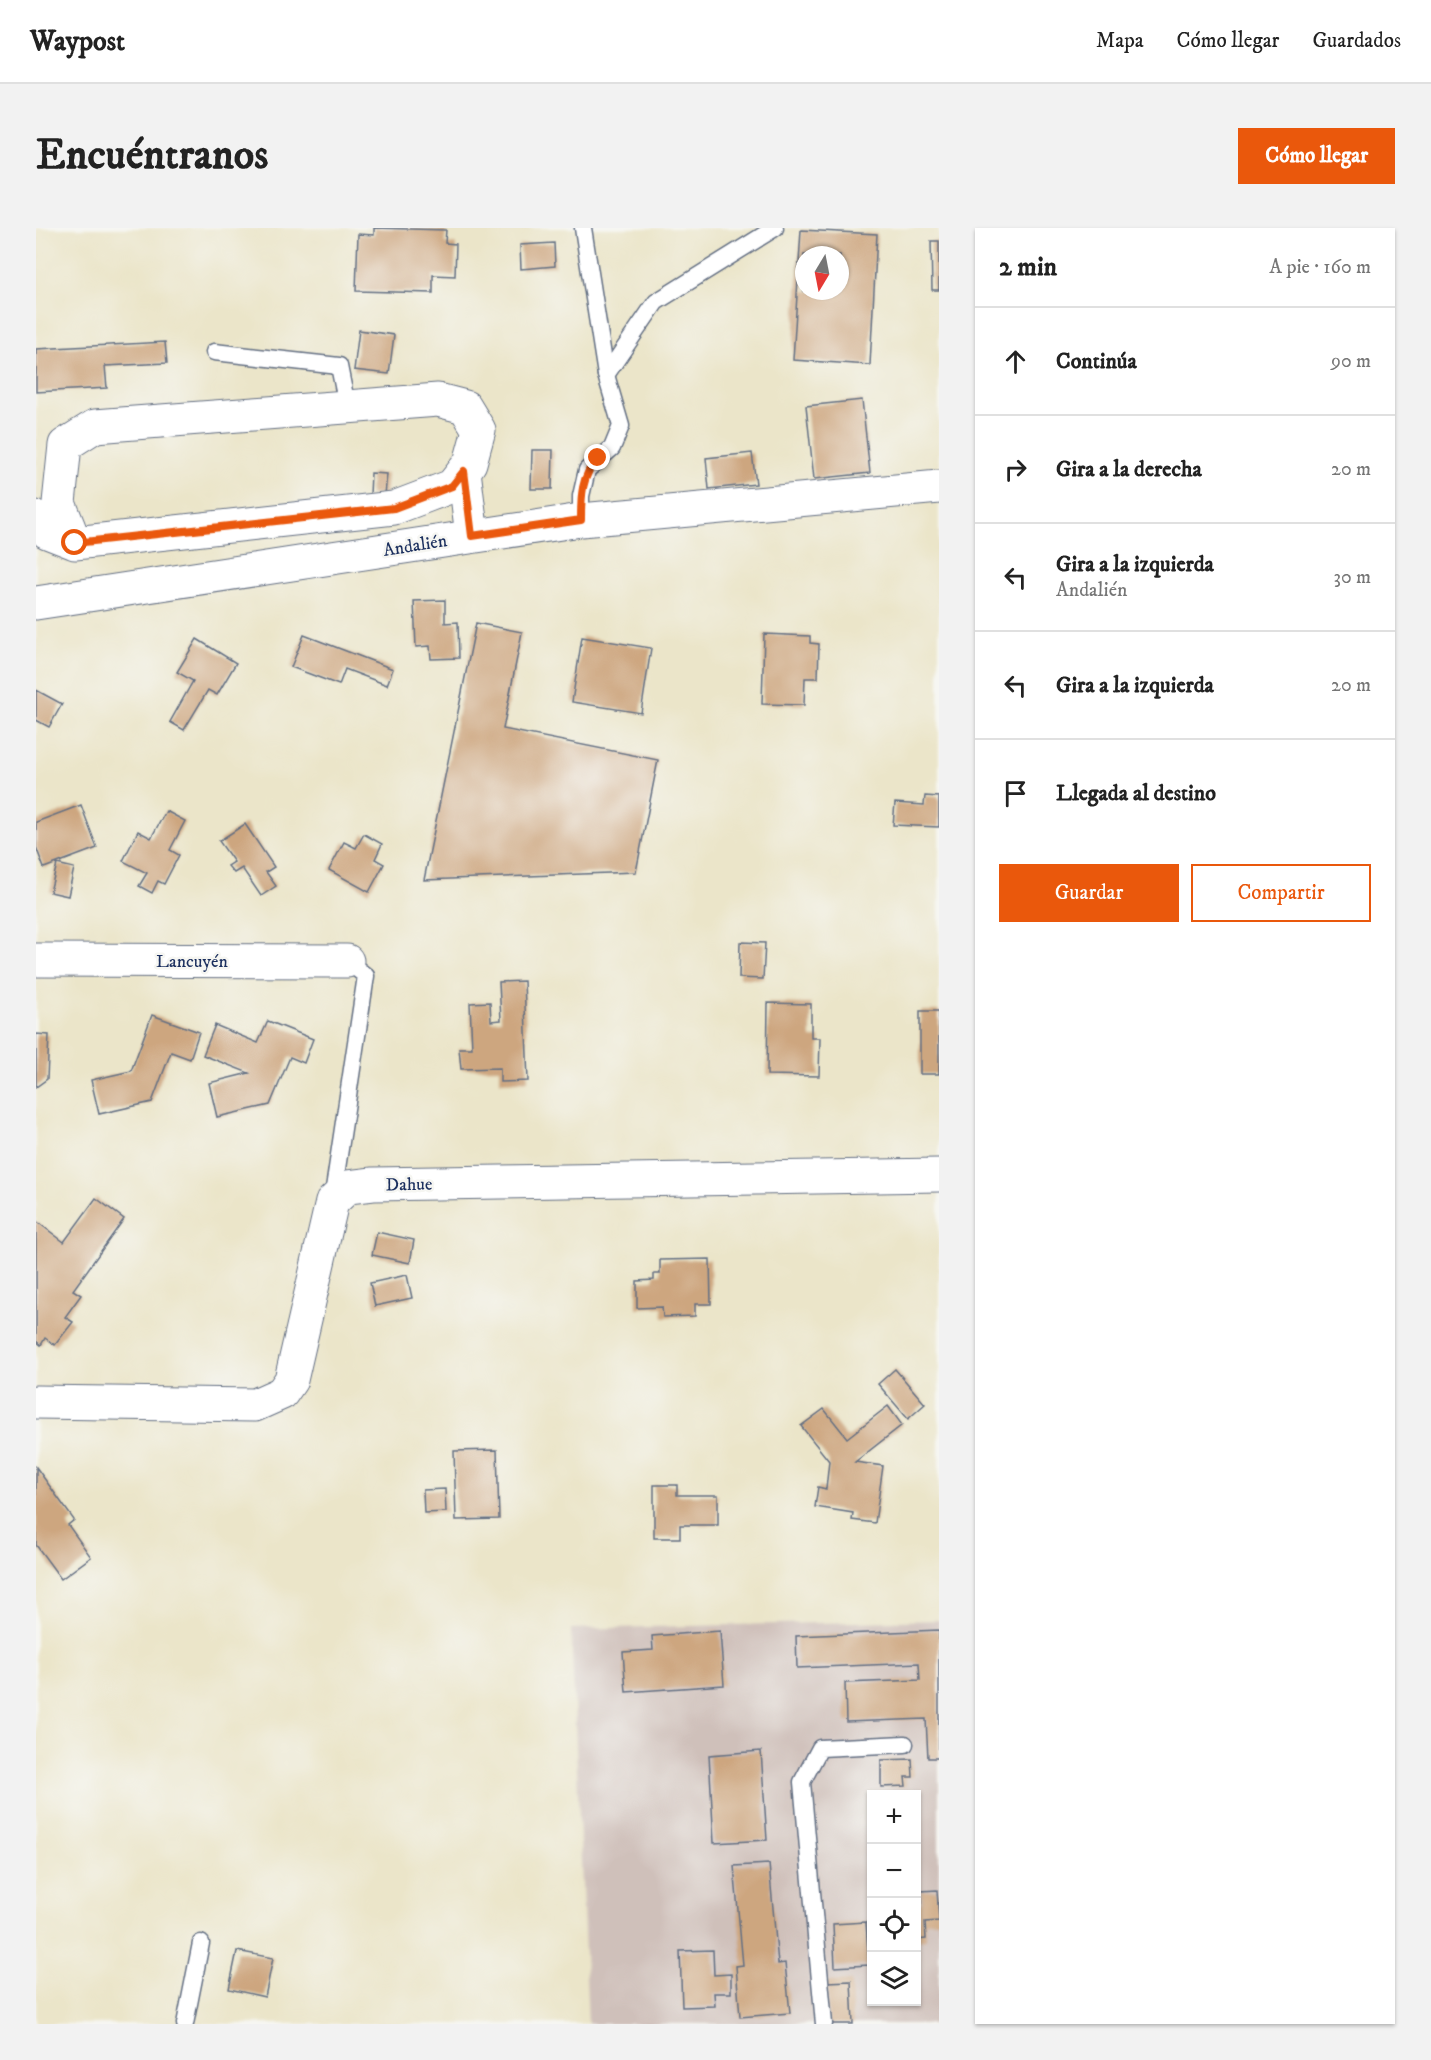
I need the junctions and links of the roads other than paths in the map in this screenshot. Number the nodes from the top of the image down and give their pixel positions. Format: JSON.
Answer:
{"nodes":[{"id":1,"x":583,"y":228,"type":"edge"},
{"id":2,"x":775,"y":228,"type":"edge"},
{"id":3,"x":214,"y":352,"type":"dead end"},
{"id":4,"x":606,"y":375,"type":"junction"},
{"id":5,"x":347,"y":406,"type":"junction"},
{"id":6,"x":51,"y":446,"type":"edge"},
{"id":7,"x":464,"y":471,"type":"junction"},
{"id":8,"x":939,"y":487,"type":"edge"},
{"id":9,"x":36,"y":517,"type":"edge"},
{"id":10,"x":581,"y":520,"type":"junction"},
{"id":11,"x":472,"y":536,"type":"junction"},
{"id":12,"x":75,"y":543,"type":"junction"},
{"id":13,"x":36,"y":603,"type":"edge"},
{"id":14,"x":36,"y":960,"type":"edge"},
{"id":15,"x":347,"y":961,"type":"joint"},
{"id":16,"x":939,"y":1175,"type":"edge"},
{"id":17,"x":332,"y":1202,"type":"junction"},
{"id":18,"x":36,"y":1402,"type":"edge"},
{"id":19,"x":905,"y":1744,"type":"dead end"},
{"id":20,"x":201,"y":1943,"type":"dead end"},
{"id":21,"x":185,"y":2024,"type":"edge"},
{"id":22,"x":824,"y":2024,"type":"edge"}],
"edges":[{"from":1,"to":4,"type":"lane"},
{"from":2,"to":4,"type":"lane"},
{"from":3,"to":5,"type":"lane"},
{"from":4,"to":10,"type":"lane"},
{"from":5,"to":6,"type":"street"},
{"from":5,"to":7,"type":"street"},
{"from":6,"to":12,"type":"street"},
{"from":7,"to":11,"type":"street"},
{"from":7,"to":12,"type":"street"},
{"from":8,"to":10,"type":"street","name":"Andalién"},
{"from":9,"to":12,"type":"street"},
{"from":10,"to":11,"type":"street","name":"Andalién"},
{"from":11,"to":13,"type":"street","name":"Andalién"},
{"from":14,"to":15,"type":"street","name":"Lancuyén"},
{"from":15,"to":17,"type":"lane"},
{"from":16,"to":17,"type":"street","name":"Dahue"},
{"from":17,"to":18,"type":"street"},
{"from":19,"to":22,"type":"lane"},
{"from":20,"to":21,"type":"lane"}]}
